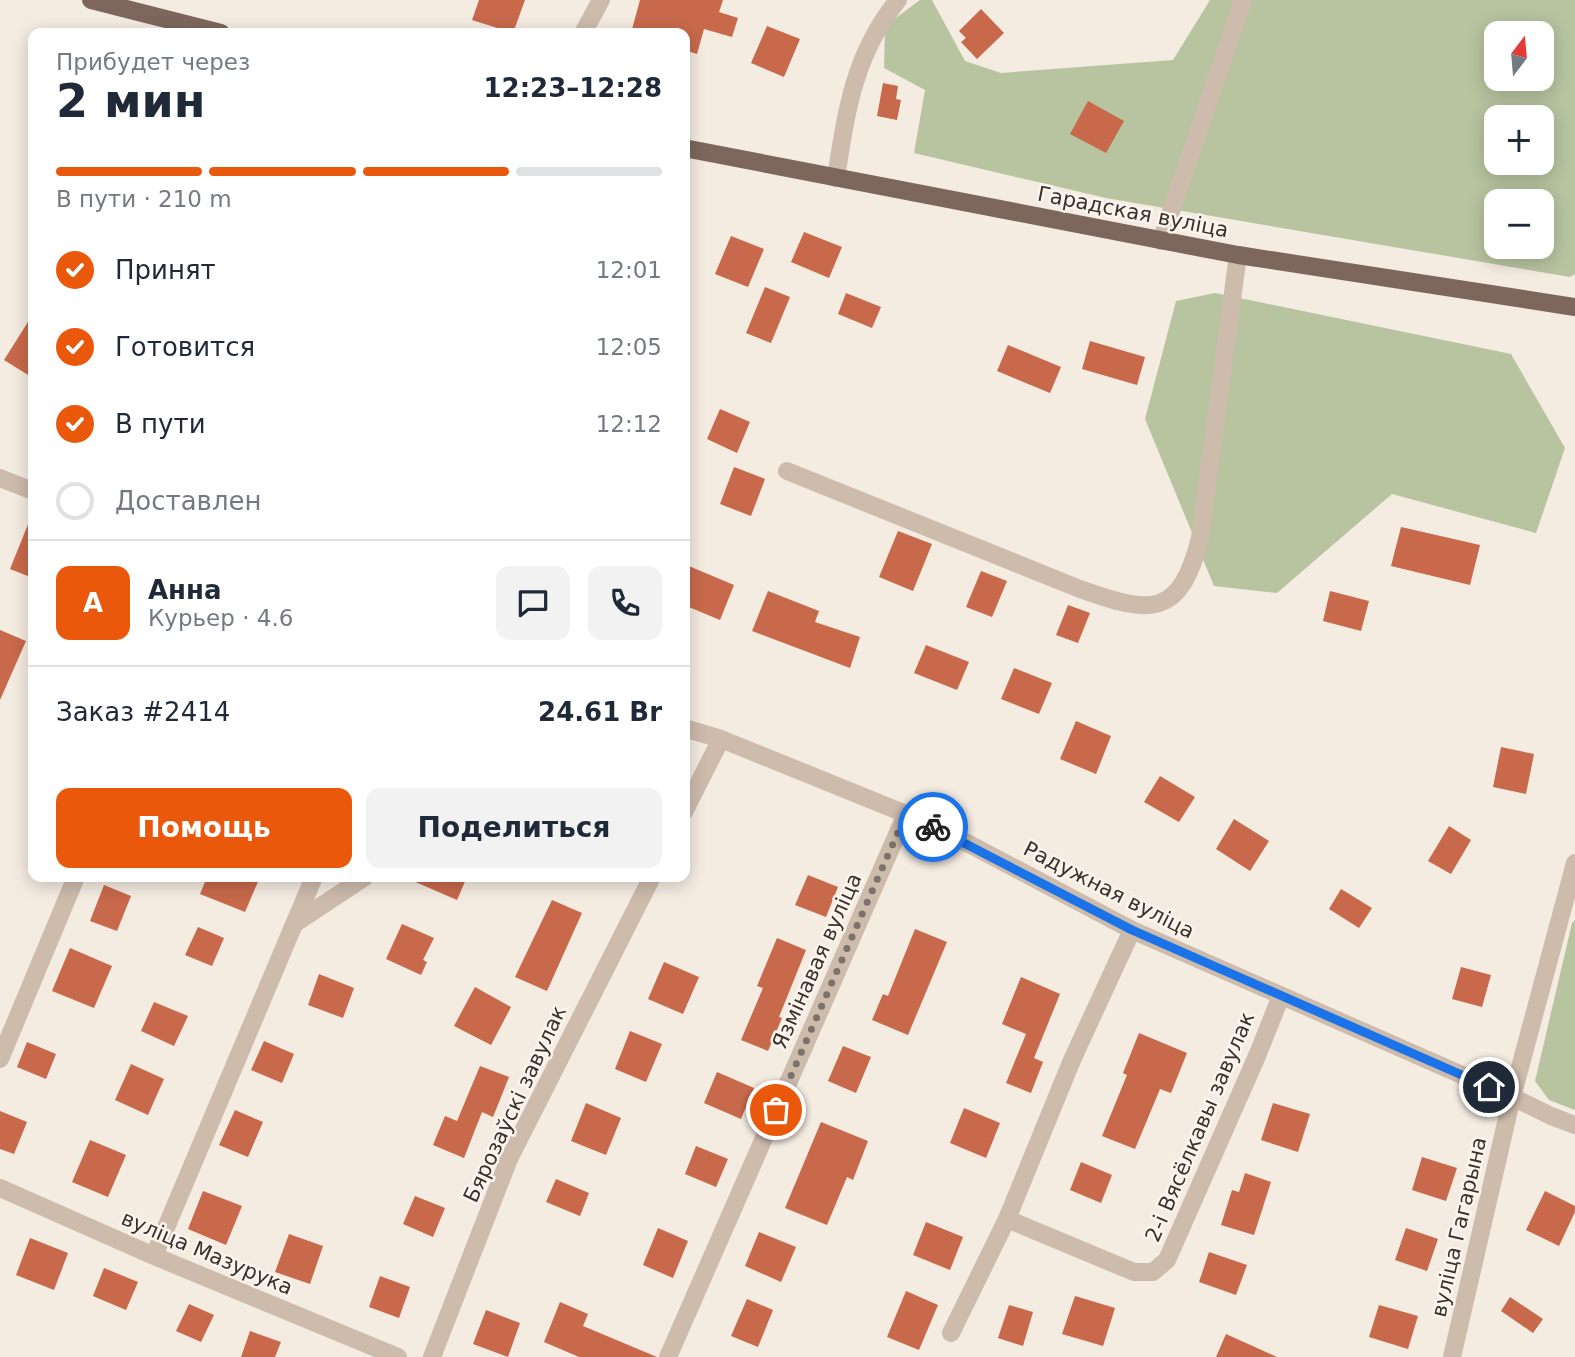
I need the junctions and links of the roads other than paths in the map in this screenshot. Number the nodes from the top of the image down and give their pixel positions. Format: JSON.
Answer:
{"nodes":[{"id":1,"x":91,"y":0,"type":"edge"},
{"id":2,"x":601,"y":0,"type":"edge"},
{"id":3,"x":898,"y":0,"type":"edge"},
{"id":4,"x":1243,"y":0,"type":"edge"},
{"id":5,"x":201,"y":28,"type":"edge"},
{"id":6,"x":586,"y":28,"type":"edge"},
{"id":7,"x":690,"y":149,"type":"edge"},
{"id":8,"x":836,"y":178,"type":"junction"},
{"id":9,"x":1161,"y":241,"type":"junction"},
{"id":10,"x":1238,"y":255,"type":"junction"},
{"id":11,"x":1575,"y":307,"type":"edge"},
{"id":12,"x":787,"y":471,"type":"dead end"},
{"id":13,"x":0,"y":478,"type":"edge"},
{"id":14,"x":28,"y":489,"type":"edge"},
{"id":15,"x":690,"y":730,"type":"edge"},
{"id":16,"x":721,"y":739,"type":"junction"},
{"id":17,"x":690,"y":800,"type":"edge"},
{"id":18,"x":906,"y":814,"type":"junction"},
{"id":19,"x":1575,"y":863,"type":"edge"},
{"id":20,"x":74,"y":882,"type":"edge"},
{"id":21,"x":312,"y":882,"type":"edge"},
{"id":22,"x":357,"y":882,"type":"edge"},
{"id":23,"x":649,"y":882,"type":"edge"},
{"id":24,"x":1569,"y":908,"type":"edge"},
{"id":25,"x":294,"y":924,"type":"junction"},
{"id":26,"x":1132,"y":930,"type":"junction"},
{"id":27,"x":1281,"y":996,"type":"junction"},
{"id":28,"x":0,"y":1059,"type":"edge"},
{"id":29,"x":1512,"y":1097,"type":"junction"},
{"id":30,"x":1575,"y":1125,"type":"edge"},
{"id":31,"x":0,"y":1188,"type":"edge"},
{"id":32,"x":1007,"y":1219,"type":"junction"},
{"id":33,"x":153,"y":1256,"type":"junction"},
{"id":34,"x":951,"y":1333,"type":"dead end"},
{"id":35,"x":398,"y":1357,"type":"edge"},
{"id":36,"x":432,"y":1357,"type":"edge"},
{"id":37,"x":668,"y":1357,"type":"edge"},
{"id":38,"x":1452,"y":1357,"type":"edge"}],
"edges":[{"from":1,"to":5,"type":"main road"},
{"from":2,"to":6,"type":"street"},
{"from":3,"to":8,"type":"street"},
{"from":4,"to":9,"type":"street"},
{"from":7,"to":8,"type":"main road","name":"Гарадская вуліца"},
{"from":8,"to":9,"type":"main road","name":"Гарадская вуліца"},
{"from":9,"to":10,"type":"main road","name":"Гарадская вуліца"},
{"from":10,"to":11,"type":"main road","name":"Гарадская вуліца"},
{"from":10,"to":12,"type":"street"},
{"from":13,"to":14,"type":"street"},
{"from":15,"to":16,"type":"street","name":"Радужная вуліца"},
{"from":16,"to":17,"type":"street"},
{"from":16,"to":18,"type":"street","name":"Радужная вуліца"},
{"from":18,"to":26,"type":"street","name":"Радужная вуліца"},
{"from":18,"to":37,"type":"street","name":"Язмінавая вуліца"},
{"from":19,"to":24,"type":"street","name":"вуліца Гагарына"},
{"from":20,"to":28,"type":"street"},
{"from":21,"to":25,"type":"street"},
{"from":22,"to":25,"type":"street"},
{"from":23,"to":36,"type":"street","name":"Бярозаўскі завулак"},
{"from":24,"to":29,"type":"street","name":"вуліца Гагарына"},
{"from":25,"to":33,"type":"street"},
{"from":26,"to":27,"type":"street","name":"Радужная вуліца"},
{"from":26,"to":32,"type":"street"},
{"from":27,"to":29,"type":"street","name":"Радужная вуліца"},
{"from":27,"to":32,"type":"street","name":"2-і Вясёлкавы завулак"},
{"from":29,"to":30,"type":"street","name":"Радужная вуліца"},
{"from":29,"to":38,"type":"street","name":"вуліца Гагарына"},
{"from":31,"to":33,"type":"street","name":"вуліца Мазурука"},
{"from":32,"to":34,"type":"street"},
{"from":33,"to":35,"type":"street","name":"вуліца Мазурука"}]}
